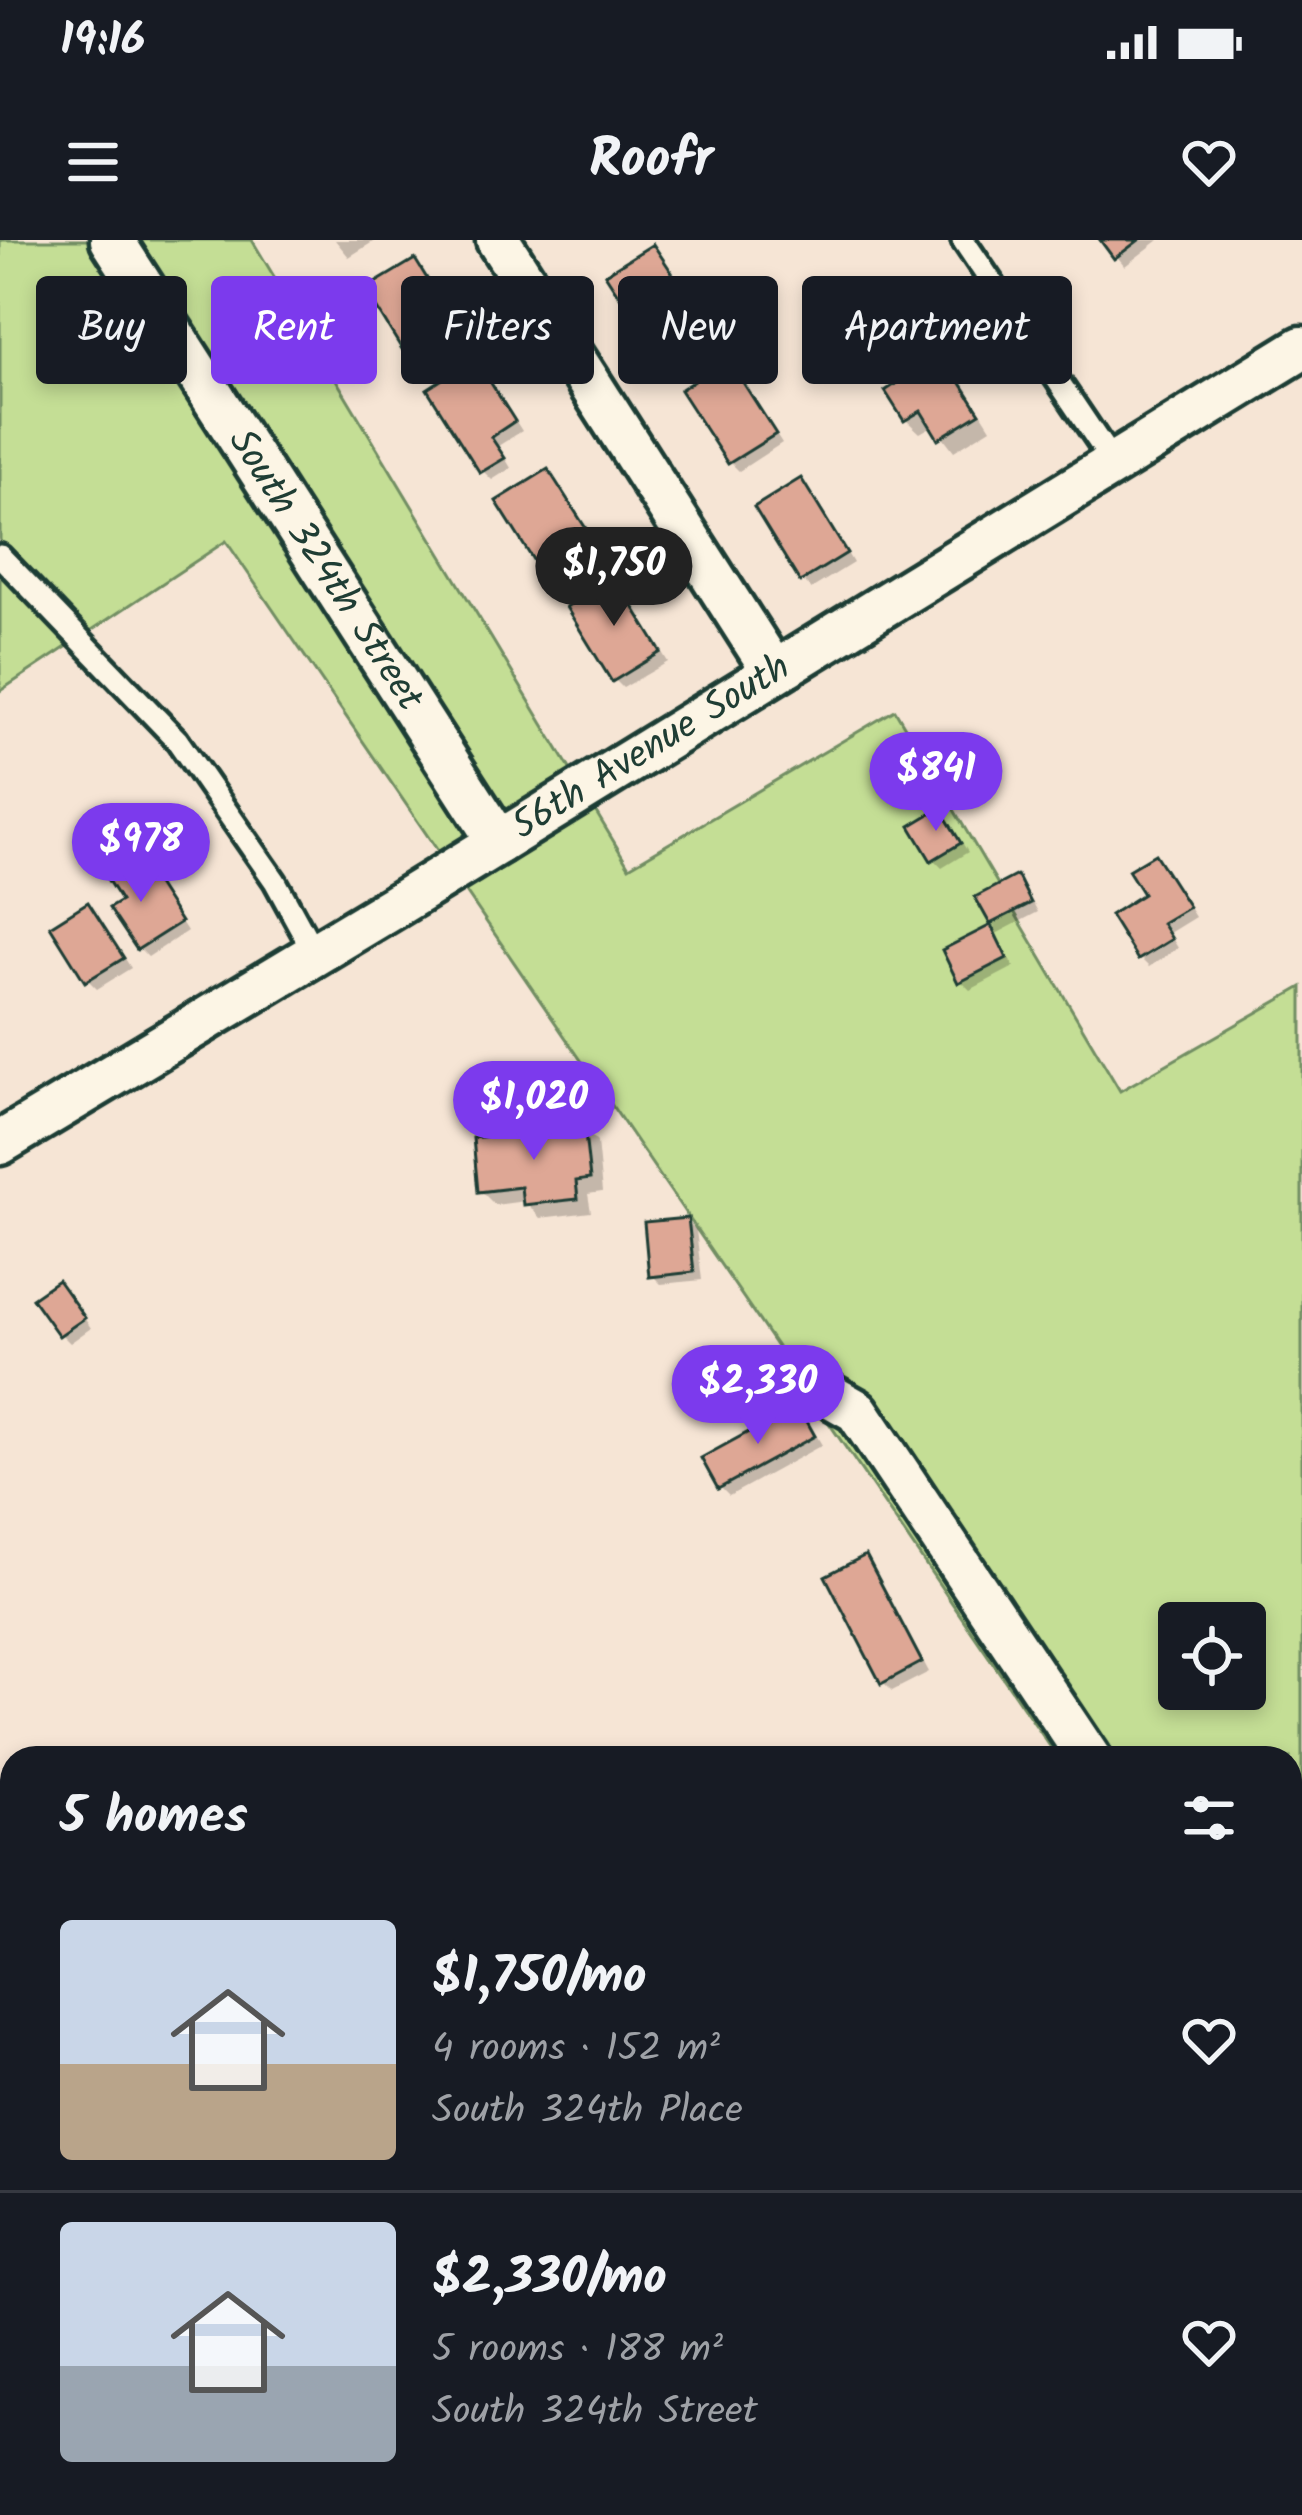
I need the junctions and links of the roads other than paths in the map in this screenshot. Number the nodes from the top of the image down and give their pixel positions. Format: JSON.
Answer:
{"nodes":[{"id":1,"x":112,"y":240,"type":"edge"},
{"id":2,"x":498,"y":240,"type":"edge"},
{"id":3,"x":963,"y":240,"type":"edge"},
{"id":4,"x":1302,"y":348,"type":"edge"},
{"id":5,"x":1114,"y":464,"type":"junction"},
{"id":6,"x":0,"y":556,"type":"edge"},
{"id":7,"x":774,"y":672,"type":"junction"},
{"id":8,"x":499,"y":842,"type":"junction"},
{"id":9,"x":315,"y":954,"type":"junction"},
{"id":10,"x":0,"y":1142,"type":"edge"},
{"id":11,"x":818,"y":1389,"type":"dead end"},
{"id":12,"x":1081,"y":1746,"type":"edge"}],
"edges":[{"from":1,"to":8,"type":"street","name":"South 324th Street"},
{"from":2,"to":7,"type":"street"},
{"from":3,"to":5,"type":"lane"},
{"from":4,"to":5,"type":"street","name":"56th Avenue South"},
{"from":5,"to":7,"type":"street","name":"56th Avenue South"},
{"from":6,"to":9,"type":"lane"},
{"from":7,"to":8,"type":"street","name":"56th Avenue South"},
{"from":8,"to":9,"type":"street","name":"56th Avenue South"},
{"from":9,"to":10,"type":"street","name":"56th Avenue South"},
{"from":11,"to":12,"type":"street"}]}
